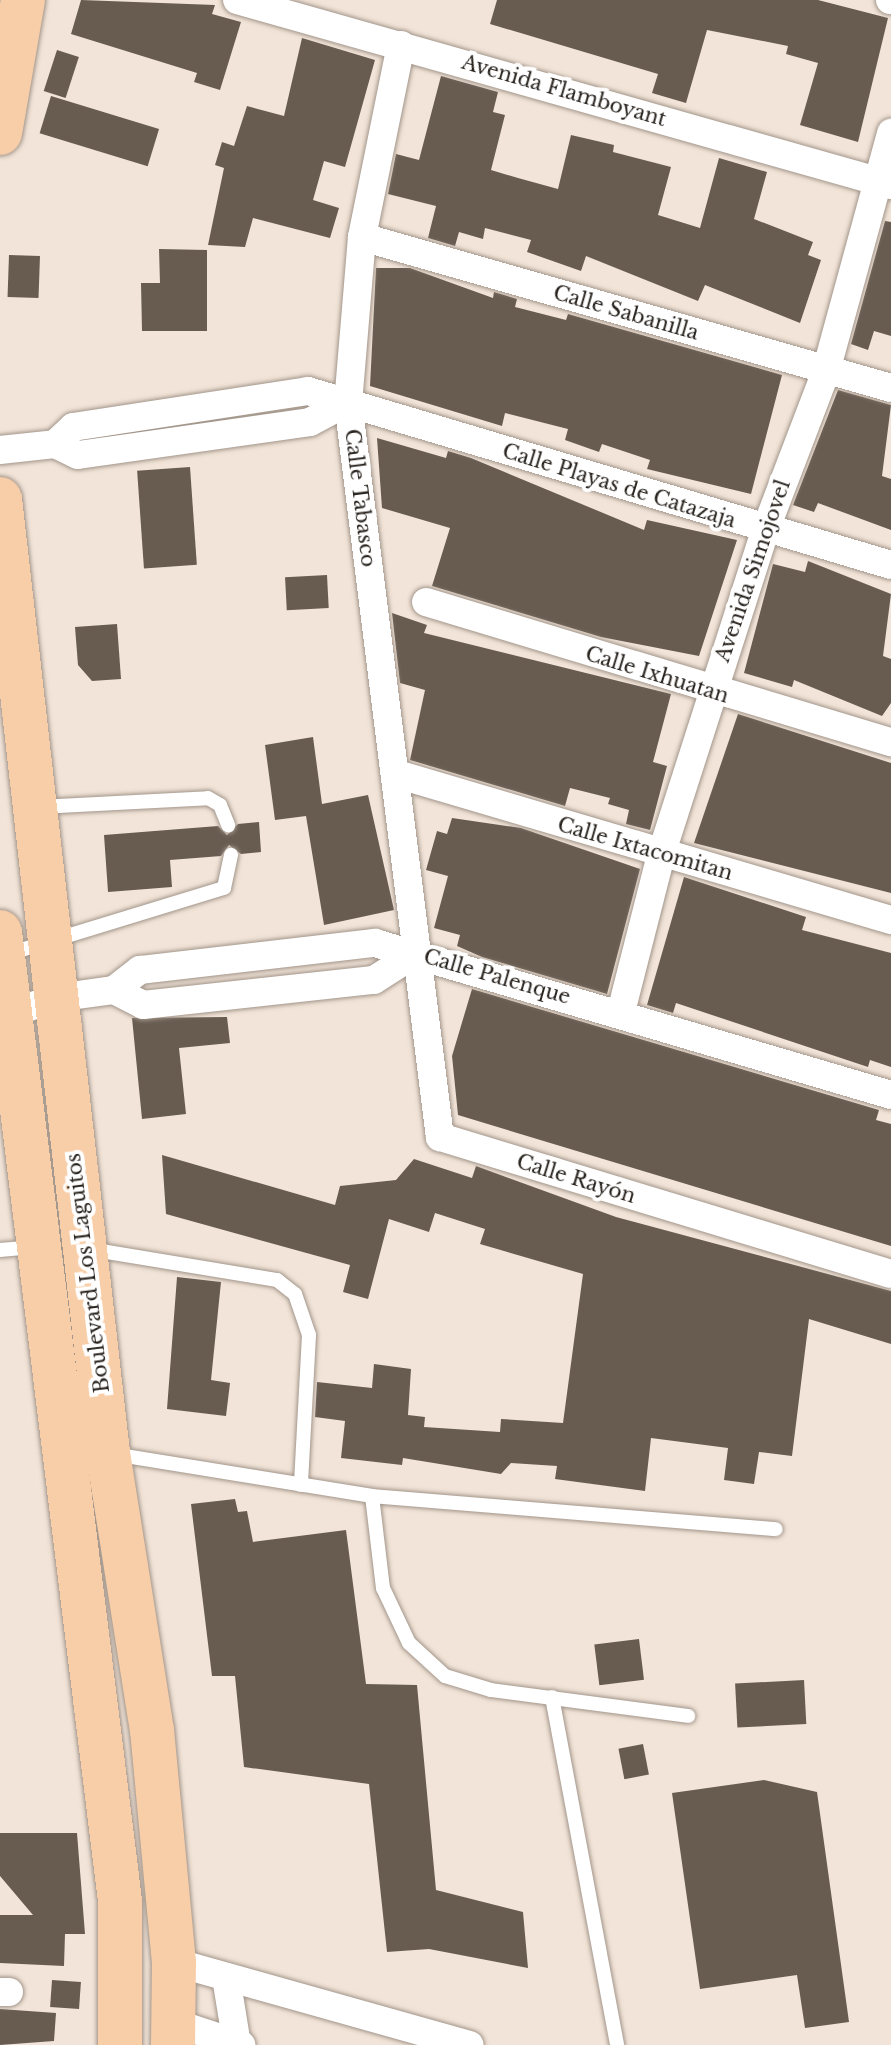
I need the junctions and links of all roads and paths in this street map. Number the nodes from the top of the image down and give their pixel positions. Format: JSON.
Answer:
{"nodes":[{"id":1,"x":23,"y":0,"type":"edge"},
{"id":2,"x":237,"y":0,"type":"edge"},
{"id":3,"x":401,"y":45,"type":"junction"},
{"id":4,"x":0,"y":133,"type":"edge"},
{"id":5,"x":891,"y":133,"type":"edge"},
{"id":6,"x":884,"y":183,"type":"edge"},
{"id":7,"x":362,"y":237,"type":"junction"},
{"id":8,"x":826,"y":371,"type":"junction"},
{"id":9,"x":891,"y":388,"type":"edge"},
{"id":10,"x":348,"y":402,"type":"junction"},
{"id":11,"x":0,"y":450,"type":"edge"},
{"id":12,"x":0,"y":499,"type":"edge"},
{"id":13,"x":765,"y":531,"type":"junction"},
{"id":14,"x":891,"y":565,"type":"edge"},
{"id":15,"x":426,"y":602,"type":"dead end"},
{"id":16,"x":712,"y":692,"type":"junction"},
{"id":17,"x":891,"y":742,"type":"edge"},
{"id":18,"x":400,"y":775,"type":"junction"},
{"id":19,"x":35,"y":807,"type":"junction"},
{"id":20,"x":228,"y":825,"type":"dead end"},
{"id":21,"x":231,"y":855,"type":"dead end"},
{"id":22,"x":661,"y":855,"type":"junction"},
{"id":23,"x":891,"y":920,"type":"edge"},
{"id":24,"x":50,"y":941,"type":"junction"},
{"id":25,"x":1,"y":944,"type":"edge"},
{"id":26,"x":416,"y":953,"type":"junction"},
{"id":27,"x":56,"y":998,"type":"junction"},
{"id":28,"x":621,"y":1012,"type":"junction"},
{"id":29,"x":5,"y":1017,"type":"edge"},
{"id":30,"x":891,"y":1095,"type":"edge"},
{"id":31,"x":19,"y":1249,"type":"edge"},
{"id":32,"x":85,"y":1249,"type":"junction"},
{"id":33,"x":891,"y":1274,"type":"edge"},
{"id":34,"x":108,"y":1453,"type":"junction"},
{"id":35,"x":301,"y":1485,"type":"junction"},
{"id":36,"x":372,"y":1496,"type":"junction"},
{"id":37,"x":776,"y":1529,"type":"dead end"},
{"id":38,"x":552,"y":1697,"type":"junction"},
{"id":39,"x":688,"y":1716,"type":"dead end"},
{"id":40,"x":174,"y":1962,"type":"junction"},
{"id":41,"x":226,"y":1977,"type":"junction"},
{"id":42,"x":174,"y":2034,"type":"edge"},
{"id":43,"x":120,"y":2045,"type":"edge"},
{"id":44,"x":238,"y":2045,"type":"edge"},
{"id":45,"x":470,"y":2045,"type":"edge"},
{"id":46,"x":617,"y":2045,"type":"edge"}],
"edges":[{"from":1,"to":4,"type":"main road"},
{"from":2,"to":3,"type":"street","name":"Avenida Flamboyant"},
{"from":3,"to":6,"type":"street","name":"Avenida Flamboyant"},
{"from":3,"to":7,"type":"street","name":"Calle Tabasco"},
{"from":5,"to":6,"type":"street","name":"Avenida Simojovel"},
{"from":6,"to":8,"type":"street","name":"Avenida Simojovel"},
{"from":7,"to":8,"type":"street","name":"Calle Sabanilla"},
{"from":7,"to":10,"type":"street","name":"Calle Tabasco"},
{"from":8,"to":9,"type":"street","name":"Calle Sabanilla"},
{"from":8,"to":13,"type":"street","name":"Avenida Simojovel"},
{"from":10,"to":11,"type":"street"},
{"from":10,"to":13,"type":"street","name":"Calle Playas de Catazaja"},
{"from":10,"to":18,"type":"street","name":"Calle Tabasco"},
{"from":12,"to":19,"type":"main road","name":"Boulevard Los Laguitos"},
{"from":13,"to":14,"type":"street","name":"Calle Playas de Catazaja"},
{"from":13,"to":16,"type":"street","name":"Avenida Simojovel"},
{"from":15,"to":16,"type":"street","name":"Calle Ixhuatan"},
{"from":16,"to":17,"type":"street","name":"Calle Ixhuatan"},
{"from":16,"to":22,"type":"street","name":"Avenida Simojovel"},
{"from":18,"to":22,"type":"street","name":"Calle Ixtacomitan"},
{"from":18,"to":26,"type":"street","name":"Calle Tabasco"},
{"from":19,"to":20,"type":"lane"},
{"from":19,"to":24,"type":"main road","name":"Boulevard Los Laguitos"},
{"from":21,"to":24,"type":"lane"},
{"from":22,"to":23,"type":"street","name":"Calle Ixtacomitan"},
{"from":22,"to":28,"type":"street","name":"Avenida Simojovel"},
{"from":24,"to":25,"type":"lane"},
{"from":24,"to":27,"type":"main road","name":"Boulevard Los Laguitos"},
{"from":25,"to":29,"type":"main road"},
{"from":26,"to":27,"type":"street","name":"Calle Palenque"},
{"from":26,"to":28,"type":"street","name":"Calle Palenque"},
{"from":26,"to":33,"type":"street","name":"Calle Rayón"},
{"from":27,"to":29,"type":"street","name":"Calle Palenque"},
{"from":27,"to":32,"type":"main road","name":"Boulevard Los Laguitos"},
{"from":28,"to":30,"type":"street","name":"Calle Palenque"},
{"from":29,"to":31,"type":"main road"},
{"from":31,"to":43,"type":"main road"},
{"from":32,"to":34,"type":"main road","name":"Boulevard Los Laguitos"},
{"from":32,"to":35,"type":"lane"},
{"from":34,"to":35,"type":"lane"},
{"from":34,"to":40,"type":"main road","name":"Boulevard Los Laguitos"},
{"from":35,"to":36,"type":"lane"},
{"from":36,"to":37,"type":"lane"},
{"from":36,"to":38,"type":"lane"},
{"from":38,"to":39,"type":"lane"},
{"from":38,"to":46,"type":"lane"},
{"from":40,"to":41,"type":"street"},
{"from":40,"to":42,"type":"main road","name":"Boulevard Los Laguitos"},
{"from":41,"to":44,"type":"street"},
{"from":41,"to":45,"type":"street"},
{"from":42,"to":44,"type":"street"}]}
